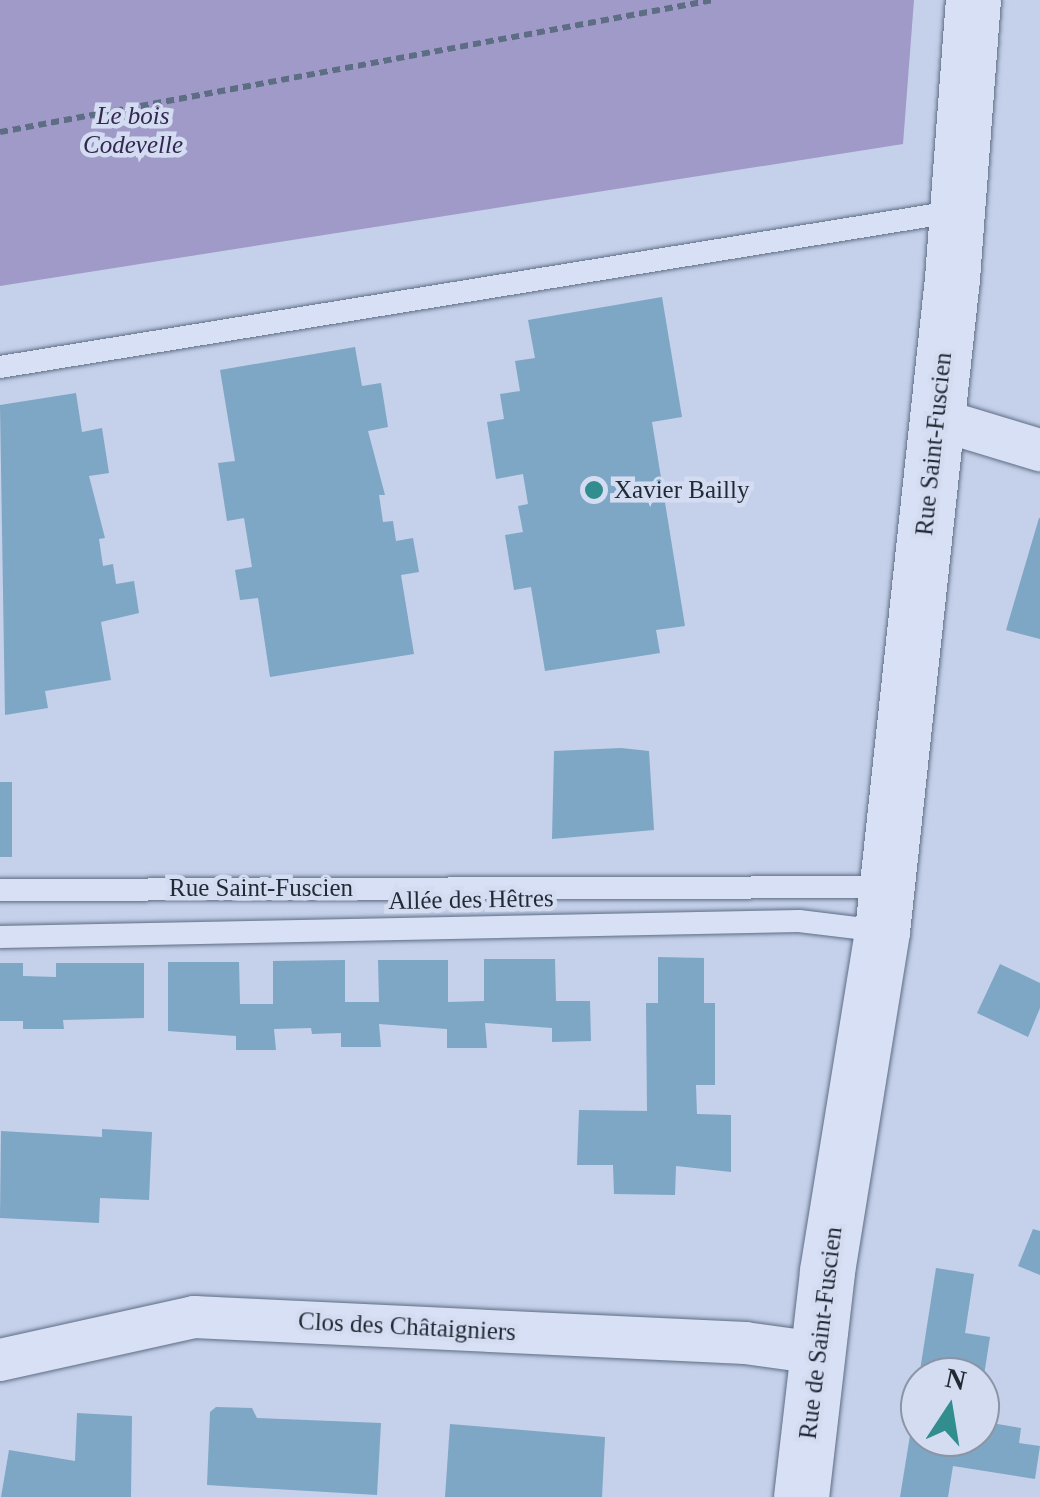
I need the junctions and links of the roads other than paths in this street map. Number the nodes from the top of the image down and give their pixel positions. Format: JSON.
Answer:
{"nodes":[{"id":1,"x":973,"y":0,"type":"edge"},
{"id":2,"x":958,"y":211,"type":"junction"},
{"id":3,"x":0,"y":367,"type":"edge"},
{"id":4,"x":937,"y":419,"type":"junction"},
{"id":5,"x":1040,"y":450,"type":"edge"},
{"id":6,"x":0,"y":890,"type":"edge"},
{"id":7,"x":882,"y":909,"type":"junction"},
{"id":8,"x":0,"y":937,"type":"edge"},
{"id":9,"x":842,"y":1170,"type":"joint"},
{"id":10,"x":817,"y":1353,"type":"junction"},
{"id":11,"x":0,"y":1360,"type":"edge"},
{"id":12,"x":801,"y":1497,"type":"edge"}],
"edges":[{"from":1,"to":2,"type":"main road","name":"Rue Saint-Fuscien"},
{"from":2,"to":3,"type":"lane"},
{"from":2,"to":4,"type":"main road","name":"Rue Saint-Fuscien"},
{"from":4,"to":5,"type":"street"},
{"from":4,"to":7,"type":"main road","name":"Rue Saint-Fuscien"},
{"from":6,"to":7,"type":"lane","name":"Rue Saint-Fuscien"},
{"from":7,"to":8,"type":"lane","name":"Allée des Hêtres"},
{"from":7,"to":9,"type":"main road","name":"Rue Saint-Fuscien"},
{"from":9,"to":10,"type":"main road","name":"Rue de Saint-Fuscien"},
{"from":10,"to":11,"type":"street","name":"Clos des Châtaigniers"},
{"from":10,"to":12,"type":"main road","name":"Rue de Saint-Fuscien"}]}
